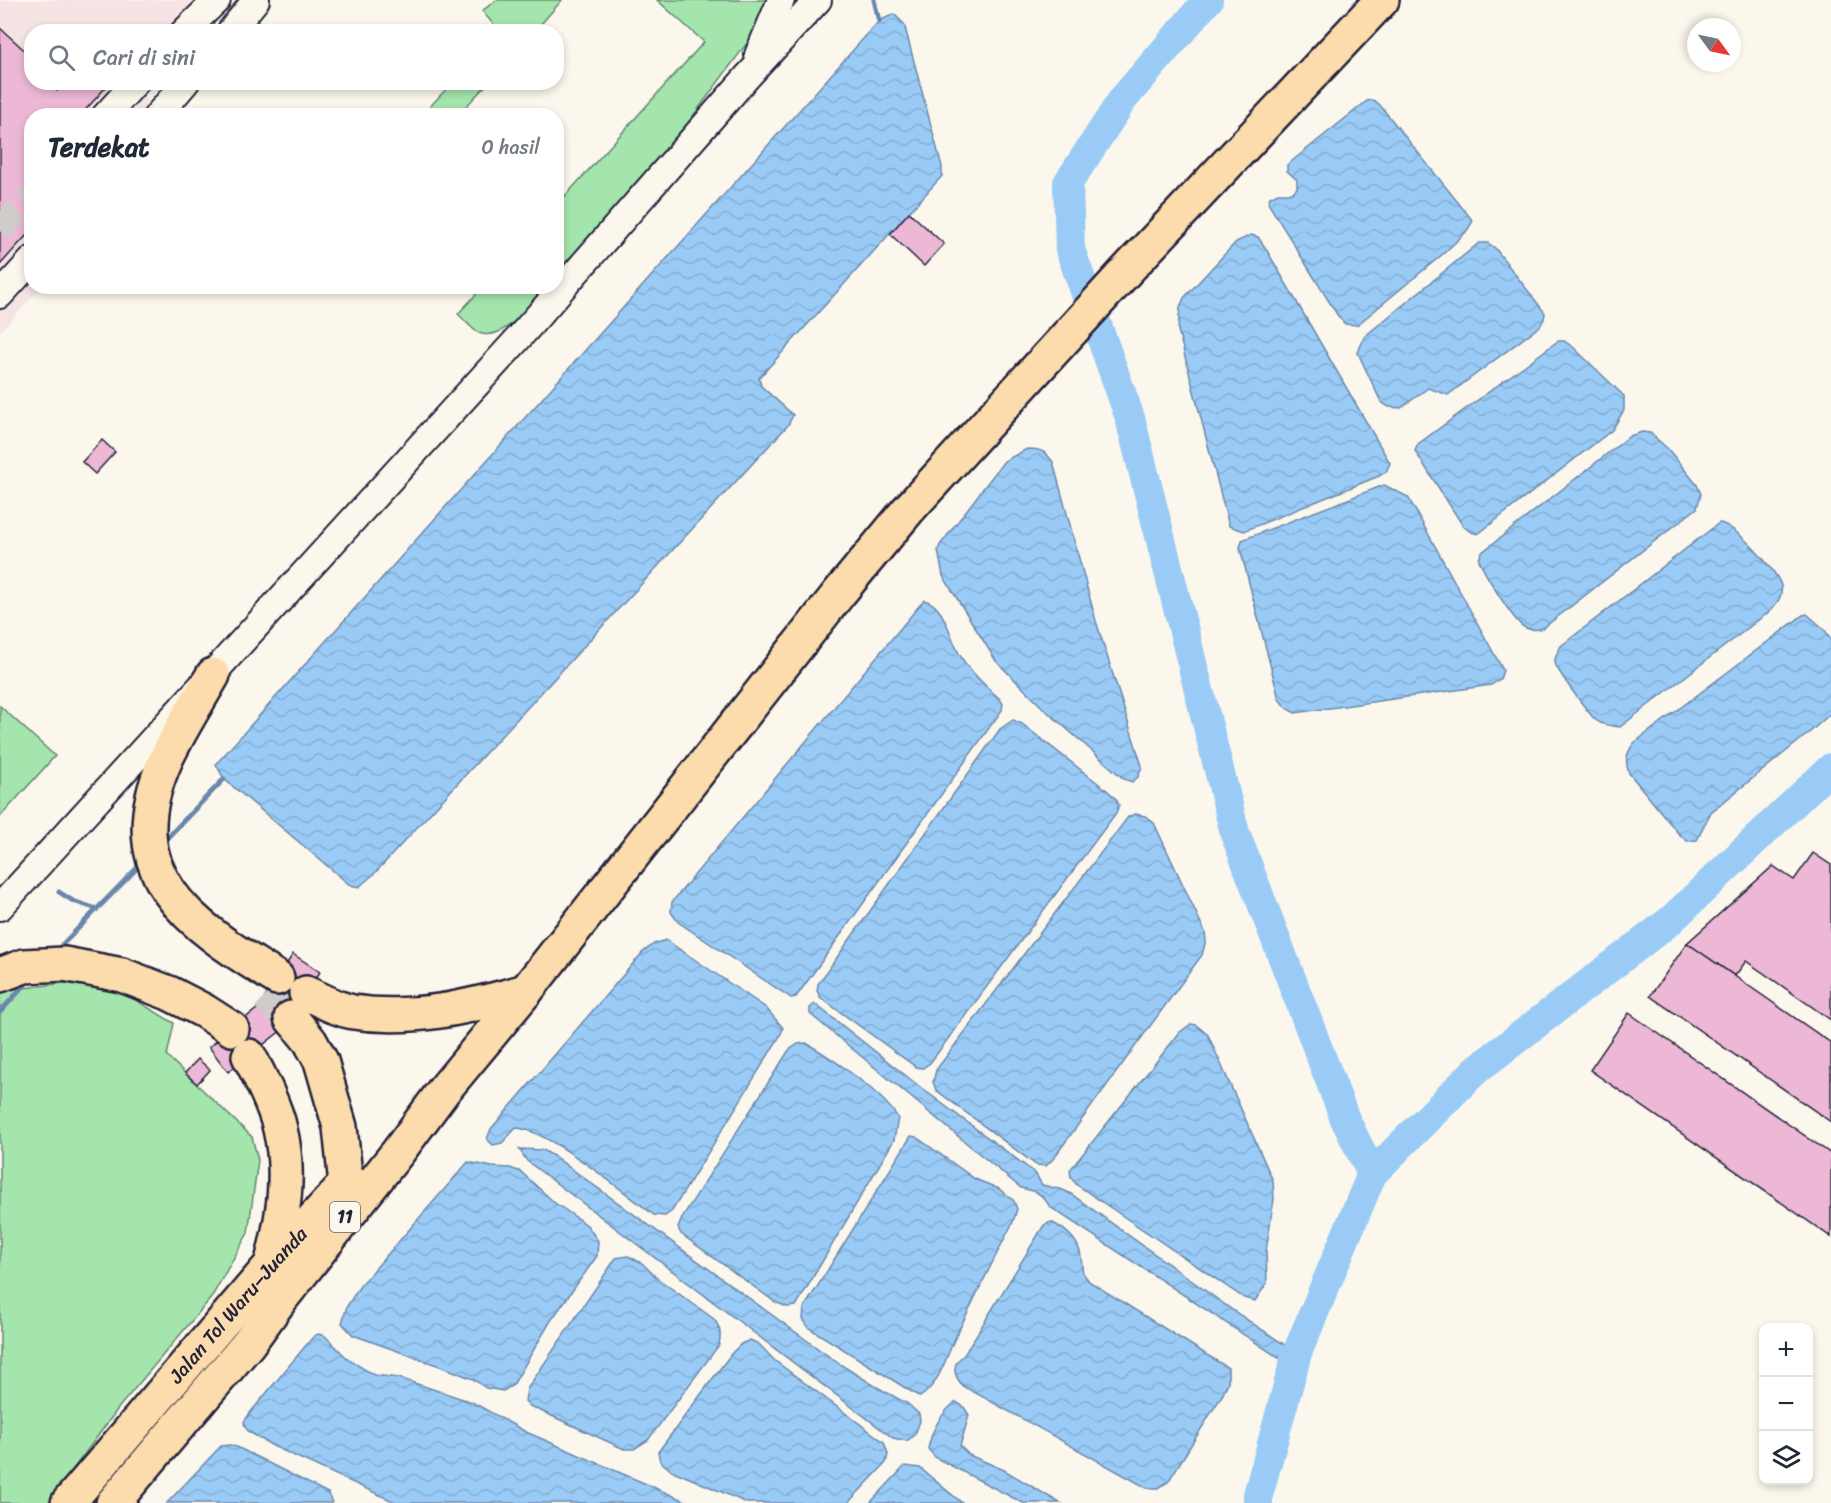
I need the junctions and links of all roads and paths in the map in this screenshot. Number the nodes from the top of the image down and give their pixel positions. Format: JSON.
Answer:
{"nodes":[{"id":1,"x":217,"y":0,"type":"edge"},
{"id":2,"x":256,"y":0,"type":"edge"},
{"id":3,"x":781,"y":0,"type":"edge"},
{"id":4,"x":818,"y":0,"type":"edge"},
{"id":5,"x":1382,"y":0,"type":"edge"},
{"id":6,"x":192,"y":24,"type":"edge"},
{"id":7,"x":236,"y":24,"type":"edge"},
{"id":8,"x":747,"y":77,"type":"junction"},
{"id":9,"x":129,"y":90,"type":"edge"},
{"id":10,"x":179,"y":90,"type":"edge"},
{"id":11,"x":112,"y":108,"type":"edge"},
{"id":12,"x":164,"y":108,"type":"edge"},
{"id":13,"x":24,"y":269,"type":"edge"},
{"id":14,"x":564,"y":286,"type":"edge"},
{"id":15,"x":557,"y":294,"type":"edge"},
{"id":16,"x":0,"y":295,"type":"edge"},
{"id":17,"x":213,"y":675,"type":"junction"},
{"id":18,"x":0,"y":907,"type":"edge"},
{"id":19,"x":12,"y":971,"type":"edge"},
{"id":20,"x":272,"y":986,"type":"tunnel mouth"},
{"id":21,"x":526,"y":991,"type":"junction"},
{"id":22,"x":232,"y":1029,"type":"dead end"},
{"id":23,"x":249,"y":1056,"type":"dead end"},
{"id":24,"x":444,"y":1090,"type":"junction"},
{"id":25,"x":346,"y":1185,"type":"junction"},
{"id":26,"x":339,"y":1225,"type":"junction"},
{"id":27,"x":272,"y":1264,"type":"junction"},
{"id":28,"x":68,"y":1503,"type":"edge"},
{"id":29,"x":113,"y":1503,"type":"edge"}],
"edges":[{"from":1,"to":6,"type":"street"},
{"from":2,"to":7,"type":"street"},
{"from":3,"to":8,"type":"street"},
{"from":4,"to":8,"type":"street"},
{"from":5,"to":21,"type":"main road","name":"Jalan Tol Waru–Juanda"},
{"from":8,"to":14,"type":"street"},
{"from":9,"to":11,"type":"street"},
{"from":10,"to":12,"type":"street"},
{"from":13,"to":16,"type":"street"},
{"from":15,"to":17,"type":"street"},
{"from":17,"to":18,"type":"street"},
{"from":17,"to":20,"type":"main road"},
{"from":19,"to":22,"type":"main road"},
{"from":21,"to":24,"type":"main road","name":"Jalan Tol Waru–Juanda","number":"11"},
{"from":21,"to":25,"type":"main road"},
{"from":23,"to":27,"type":"main road"},
{"from":24,"to":25,"type":"main road","name":"Jalan Tol Waru–Juanda","number":"11"},
{"from":24,"to":26,"type":"main road","name":"Jalan Tol Waru–Juanda","number":"11"},
{"from":25,"to":26,"type":"main road"},
{"from":25,"to":27,"type":"main road","name":"Jalan Tol Waru–Juanda","number":"11"},
{"from":26,"to":29,"type":"main road","name":"Jalan Tol Waru–Juanda","number":"11"},
{"from":27,"to":28,"type":"main road","name":"Jalan Tol Waru–Juanda","number":"11"}]}
